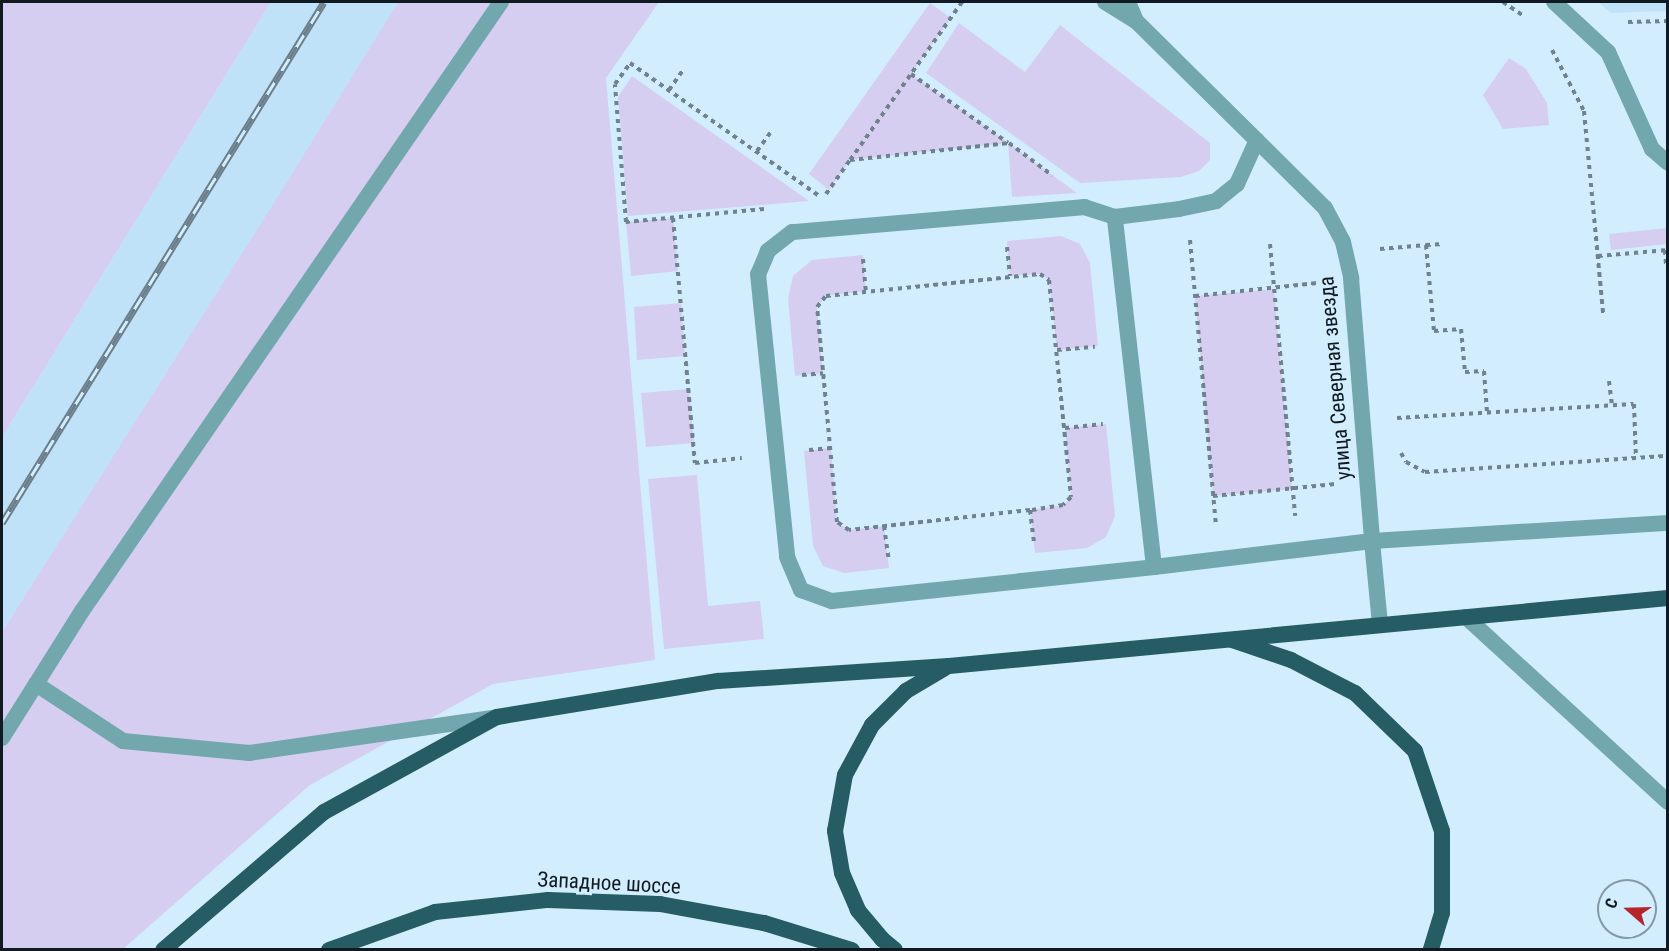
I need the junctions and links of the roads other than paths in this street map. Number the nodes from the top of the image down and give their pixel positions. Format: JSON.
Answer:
{"nodes":[{"id":1,"x":501,"y":2,"type":"edge"},
{"id":2,"x":1105,"y":2,"type":"edge"},
{"id":3,"x":1128,"y":2,"type":"edge"},
{"id":4,"x":1554,"y":2,"type":"edge"},
{"id":5,"x":1136,"y":21,"type":"junction"},
{"id":6,"x":1257,"y":140,"type":"junction"},
{"id":7,"x":1668,"y":163,"type":"edge"},
{"id":8,"x":1115,"y":217,"type":"junction"},
{"id":9,"x":1668,"y":523,"type":"edge"},
{"id":10,"x":1372,"y":541,"type":"junction"},
{"id":11,"x":1154,"y":567,"type":"junction"},
{"id":12,"x":1668,"y":598,"type":"edge"},
{"id":13,"x":1466,"y":617,"type":"junction"},
{"id":14,"x":1380,"y":624,"type":"junction"},
{"id":15,"x":1227,"y":638,"type":"junction"},
{"id":16,"x":949,"y":666,"type":"junction"},
{"id":17,"x":36,"y":684,"type":"junction"},
{"id":18,"x":497,"y":717,"type":"junction"},
{"id":19,"x":2,"y":738,"type":"edge"},
{"id":20,"x":1668,"y":802,"type":"edge"},
{"id":21,"x":164,"y":950,"type":"edge"},
{"id":22,"x":330,"y":950,"type":"edge"},
{"id":23,"x":852,"y":950,"type":"edge"},
{"id":24,"x":895,"y":950,"type":"edge"},
{"id":25,"x":1431,"y":950,"type":"edge"}],
"edges":[{"from":1,"to":17,"type":"lane"},
{"from":2,"to":5,"type":"lane"},
{"from":3,"to":5,"type":"lane","name":"улица Северная звезда"},
{"from":4,"to":7,"type":"lane"},
{"from":5,"to":6,"type":"lane","name":"улица Северная звезда"},
{"from":6,"to":8,"type":"lane"},
{"from":6,"to":10,"type":"lane","name":"улица Северная звезда"},
{"from":8,"to":11,"type":"lane"},
{"from":8,"to":11,"type":"lane"},
{"from":9,"to":10,"type":"lane"},
{"from":10,"to":11,"type":"lane"},
{"from":10,"to":14,"type":"lane","name":"улица Северная звезда"},
{"from":12,"to":13,"type":"highway"},
{"from":13,"to":14,"type":"highway"},
{"from":13,"to":20,"type":"lane"},
{"from":14,"to":15,"type":"highway"},
{"from":15,"to":16,"type":"highway"},
{"from":15,"to":25,"type":"highway"},
{"from":16,"to":18,"type":"highway"},
{"from":16,"to":24,"type":"highway"},
{"from":17,"to":18,"type":"lane"},
{"from":17,"to":19,"type":"lane"},
{"from":18,"to":21,"type":"highway"},
{"from":22,"to":23,"type":"highway","name":"Западное шоссе"}]}
